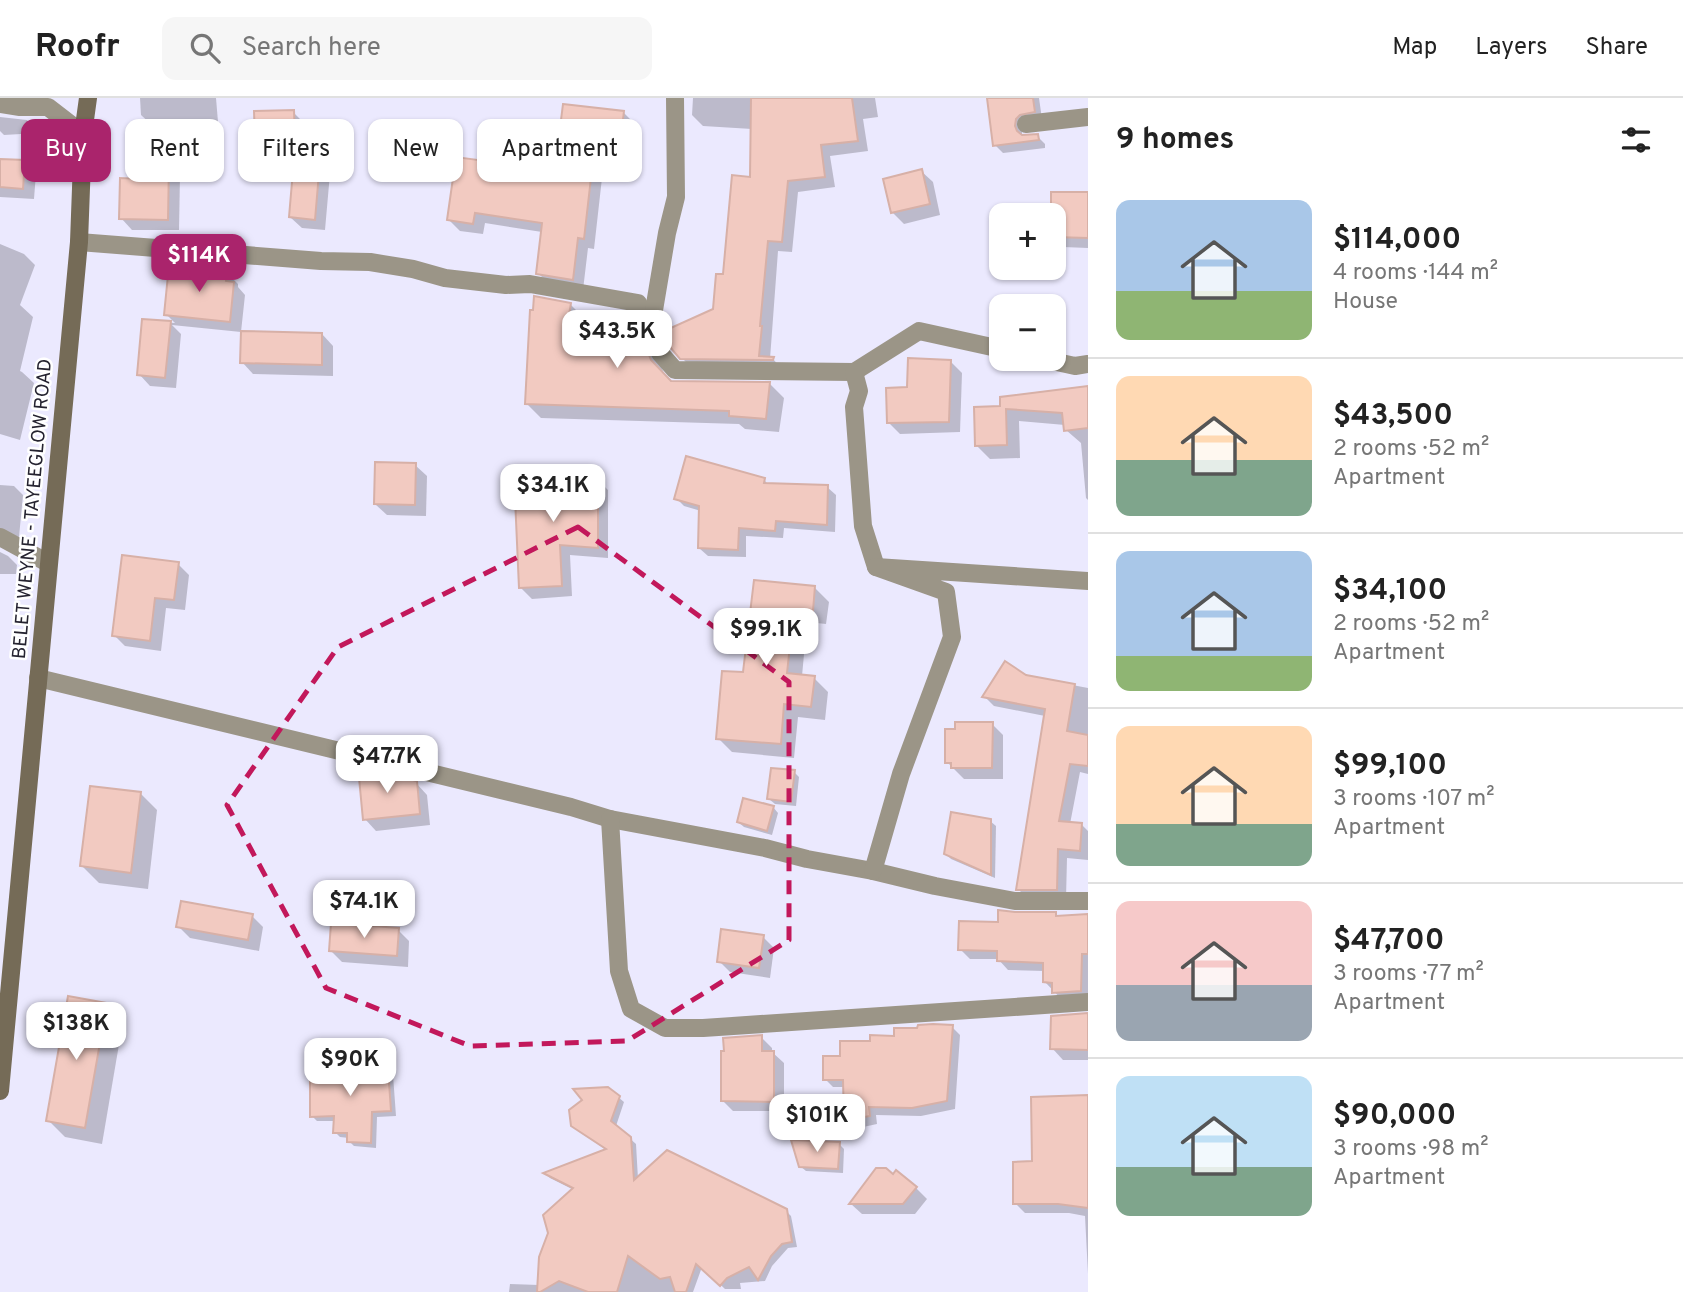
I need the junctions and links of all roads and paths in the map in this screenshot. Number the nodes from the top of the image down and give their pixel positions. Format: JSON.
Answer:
{"nodes":[{"id":1,"x":88,"y":98,"type":"edge"},
{"id":2,"x":675,"y":98,"type":"edge"},
{"id":3,"x":0,"y":104,"type":"edge"},
{"id":4,"x":1088,"y":117,"type":"edge"},
{"id":5,"x":64,"y":119,"type":"edge"},
{"id":6,"x":85,"y":119,"type":"edge"},
{"id":7,"x":1026,"y":124,"type":"dead end"},
{"id":8,"x":81,"y":182,"type":"edge"},
{"id":9,"x":79,"y":242,"type":"junction"},
{"id":10,"x":651,"y":328,"type":"junction"},
{"id":11,"x":989,"y":346,"type":"edge"},
{"id":12,"x":1066,"y":364,"type":"edge"},
{"id":13,"x":1088,"y":364,"type":"edge"},
{"id":14,"x":854,"y":372,"type":"junction"},
{"id":15,"x":0,"y":537,"type":"edge"},
{"id":16,"x":48,"y":563,"type":"junction"},
{"id":17,"x":876,"y":567,"type":"junction"},
{"id":18,"x":1088,"y":581,"type":"edge"},
{"id":19,"x":38,"y":678,"type":"junction"},
{"id":20,"x":610,"y":819,"type":"junction"},
{"id":21,"x":873,"y":871,"type":"junction"},
{"id":22,"x":1088,"y":901,"type":"edge"},
{"id":23,"x":1088,"y":1002,"type":"edge"},
{"id":24,"x":0,"y":1066,"type":"edge"},
{"id":25,"x":0,"y":1091,"type":"edge"}],
"edges":[{"from":1,"to":6,"type":"main road","name":"BELET WEYNE - TAYEEGLOW ROAD"},
{"from":2,"to":10,"type":"street"},
{"from":3,"to":5,"type":"street"},
{"from":4,"to":7,"type":"street"},
{"from":8,"to":9,"type":"main road","name":"BELET WEYNE - TAYEEGLOW ROAD"},
{"from":9,"to":10,"type":"street"},
{"from":9,"to":16,"type":"main road","name":"BELET WEYNE - TAYEEGLOW ROAD"},
{"from":10,"to":14,"type":"street"},
{"from":11,"to":14,"type":"street"},
{"from":12,"to":13,"type":"street"},
{"from":14,"to":17,"type":"street"},
{"from":15,"to":16,"type":"street"},
{"from":16,"to":19,"type":"main road","name":"BELET WEYNE - TAYEEGLOW ROAD"},
{"from":17,"to":18,"type":"street"},
{"from":17,"to":21,"type":"street"},
{"from":19,"to":20,"type":"street"},
{"from":19,"to":24,"type":"main road","name":"BELET WEYNE - TAYEEGLOW ROAD"},
{"from":20,"to":21,"type":"street"},
{"from":20,"to":23,"type":"street"},
{"from":21,"to":22,"type":"street"},
{"from":24,"to":25,"type":"main road","name":"BELET WEYNE - TAYEEGLOW ROAD"}]}
